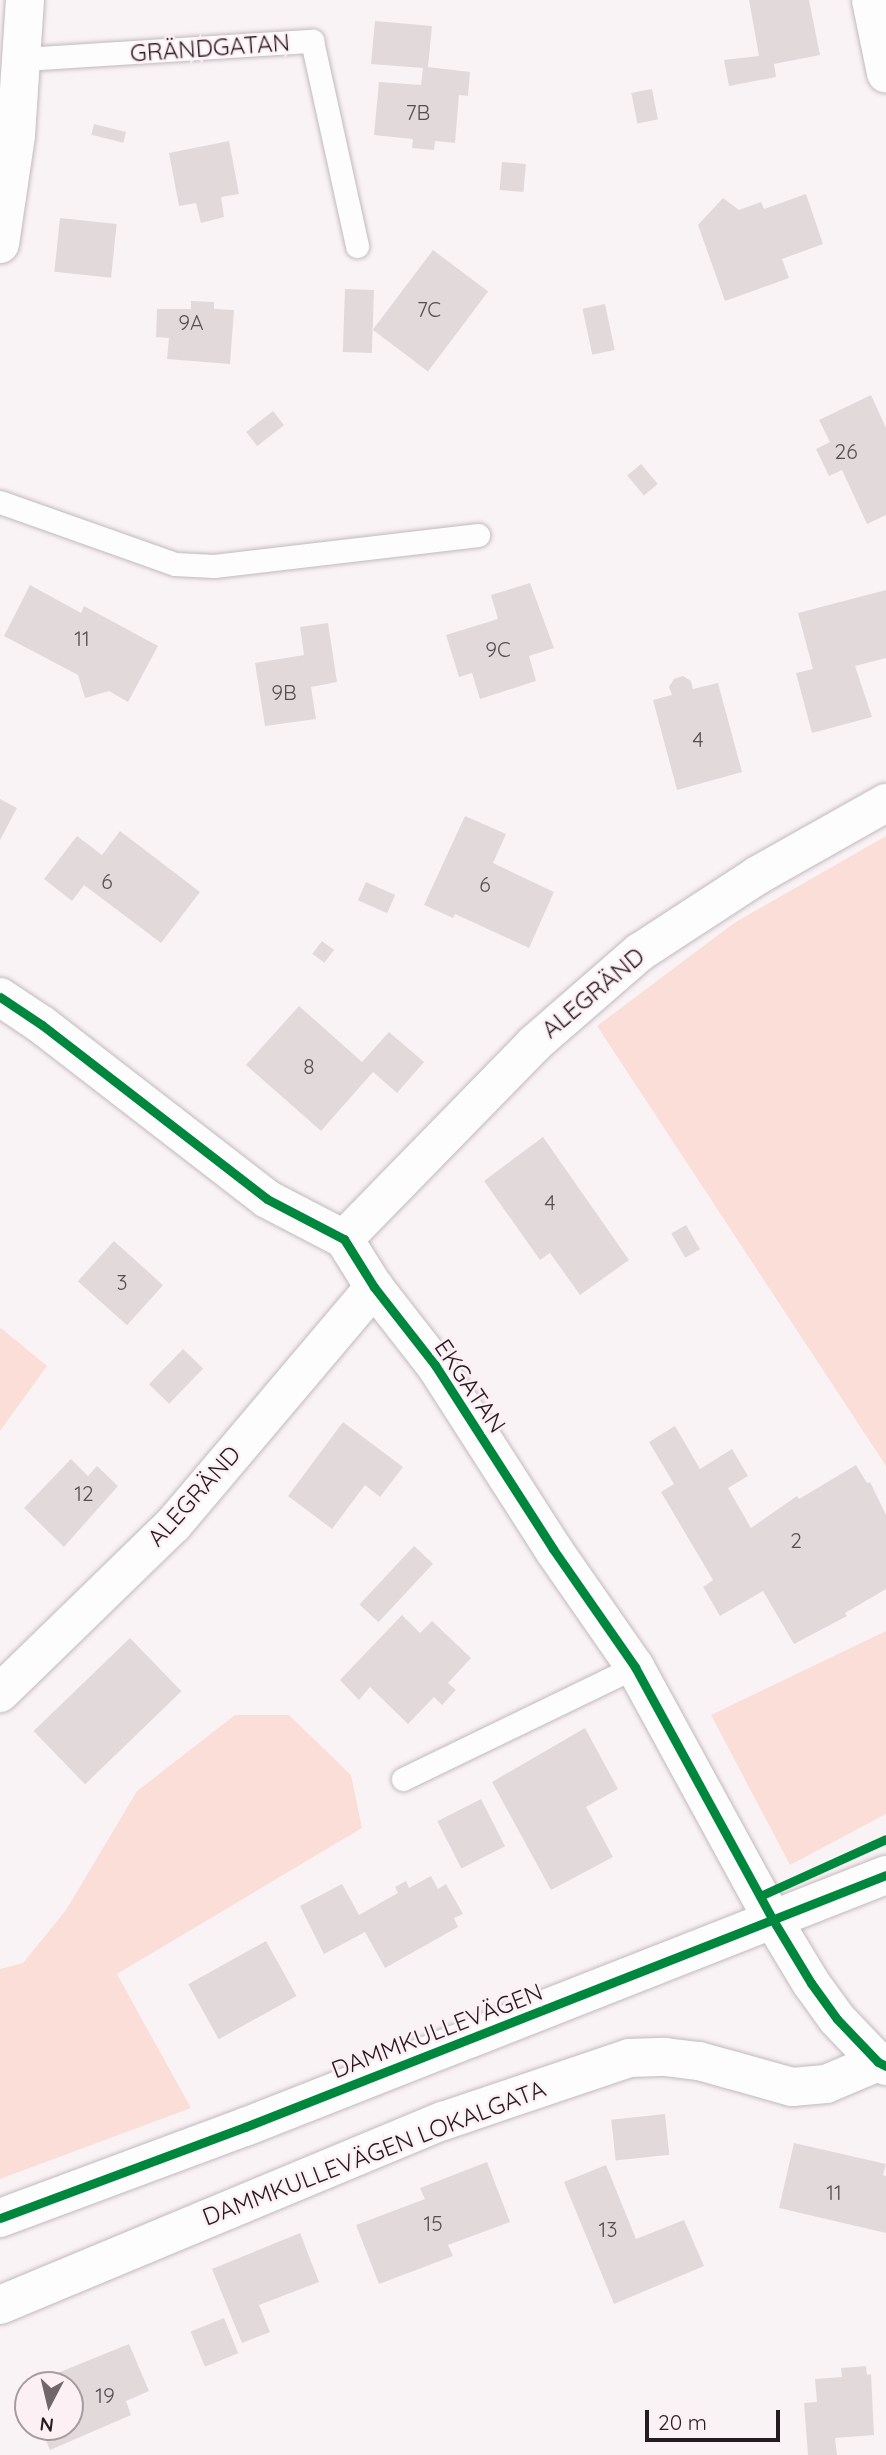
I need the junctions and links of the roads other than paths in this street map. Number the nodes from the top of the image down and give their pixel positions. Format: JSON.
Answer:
{"nodes":[{"id":1,"x":25,"y":0,"type":"edge"},
{"id":2,"x":871,"y":0,"type":"edge"},
{"id":3,"x":23,"y":59,"type":"junction"},
{"id":4,"x":886,"y":73,"type":"edge"},
{"id":5,"x":0,"y":244,"type":"edge"},
{"id":6,"x":357,"y":246,"type":"dead end"},
{"id":7,"x":0,"y":502,"type":"edge"},
{"id":8,"x":478,"y":535,"type":"dead end"},
{"id":9,"x":886,"y":803,"type":"edge"},
{"id":10,"x":0,"y":998,"type":"edge"},
{"id":11,"x":344,"y":1240,"type":"junction"},
{"id":12,"x":374,"y":1287,"type":"junction"},
{"id":13,"x":635,"y":1667,"type":"junction"},
{"id":14,"x":0,"y":1693,"type":"edge"},
{"id":15,"x":403,"y":1779,"type":"dead end"},
{"id":16,"x":886,"y":1875,"type":"edge"},
{"id":17,"x":773,"y":1920,"type":"junction"},
{"id":18,"x":882,"y":2064,"type":"edge"},
{"id":19,"x":0,"y":2218,"type":"edge"},
{"id":20,"x":0,"y":2305,"type":"edge"}],
"edges":[{"from":1,"to":3,"type":"street"},
{"from":2,"to":4,"type":"street"},
{"from":3,"to":5,"type":"street"},
{"from":3,"to":6,"type":"lane","name":"GRÄNDGATAN"},
{"from":7,"to":8,"type":"lane"},
{"from":9,"to":11,"type":"street","name":"ALEGRÄND"},
{"from":10,"to":11,"type":"street","name":"EKGATAN"},
{"from":11,"to":12,"type":"street","name":"EKGATAN"},
{"from":12,"to":13,"type":"street","name":"EKGATAN"},
{"from":12,"to":14,"type":"street","name":"ALEGRÄND"},
{"from":13,"to":15,"type":"lane"},
{"from":13,"to":17,"type":"street","name":"EKGATAN"},
{"from":16,"to":17,"type":"street","name":"DAMMKULLEVÄGEN"},
{"from":17,"to":18,"type":"street","name":"EKGATAN"},
{"from":17,"to":19,"type":"street","name":"DAMMKULLEVÄGEN"},
{"from":18,"to":20,"type":"street","name":"DAMMKULLEVÄGEN LOKALGATA"}]}
